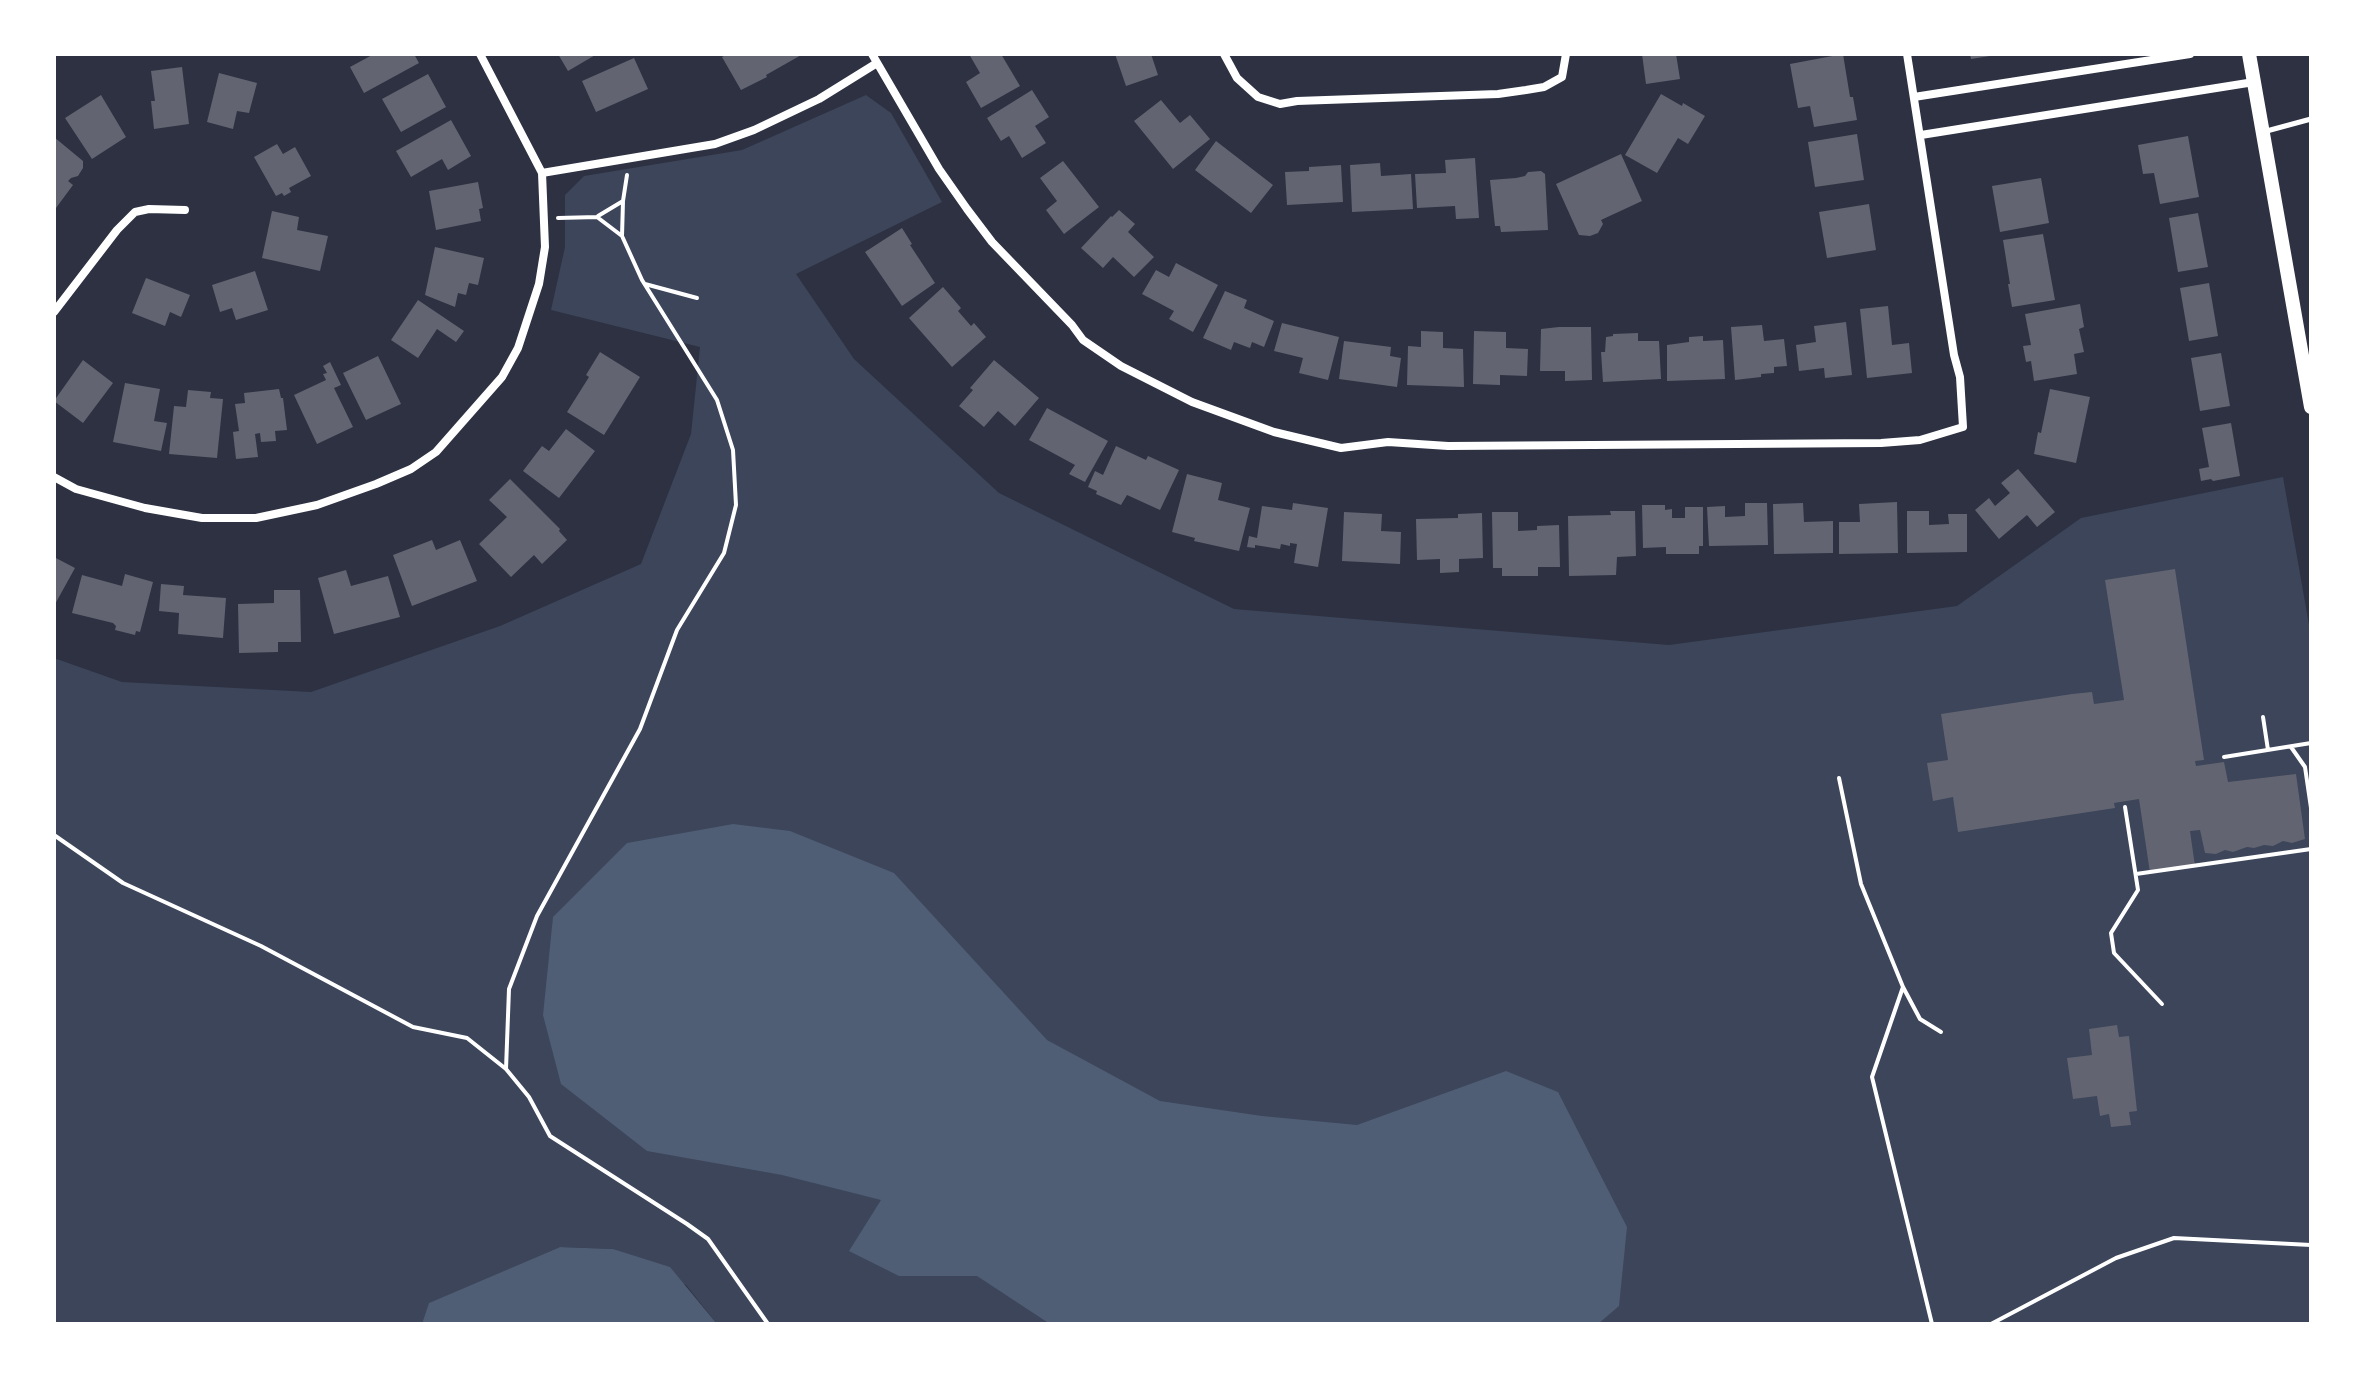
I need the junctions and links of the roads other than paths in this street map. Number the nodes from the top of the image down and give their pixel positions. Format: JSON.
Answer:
{"nodes":[{"id":1,"x":480,"y":54,"type":"edge"},
{"id":2,"x":1224,"y":54,"type":"edge"},
{"id":3,"x":1566,"y":54,"type":"edge"},
{"id":4,"x":1907,"y":54,"type":"edge"},
{"id":5,"x":2190,"y":54,"type":"edge"},
{"id":6,"x":2249,"y":54,"type":"edge"},
{"id":7,"x":874,"y":58,"type":"edge"},
{"id":8,"x":2254,"y":82,"type":"junction"},
{"id":9,"x":1914,"y":97,"type":"junction"},
{"id":10,"x":2311,"y":119,"type":"edge"},
{"id":11,"x":2262,"y":132,"type":"junction"},
{"id":12,"x":1921,"y":135,"type":"junction"},
{"id":13,"x":542,"y":173,"type":"junction"},
{"id":14,"x":185,"y":210,"type":"dead end"},
{"id":15,"x":54,"y":312,"type":"edge"},
{"id":16,"x":2311,"y":407,"type":"edge"},
{"id":17,"x":54,"y":477,"type":"edge"}],
"edges":[{"from":1,"to":13,"type":"street"},
{"from":2,"to":3,"type":"street"},
{"from":4,"to":9,"type":"street"},
{"from":5,"to":9,"type":"street"},
{"from":6,"to":8,"type":"main road"},
{"from":7,"to":12,"type":"street"},
{"from":7,"to":13,"type":"street"},
{"from":8,"to":11,"type":"main road"},
{"from":8,"to":12,"type":"street"},
{"from":9,"to":12,"type":"street"},
{"from":10,"to":11,"type":"lane"},
{"from":11,"to":16,"type":"main road"},
{"from":13,"to":17,"type":"street"},
{"from":14,"to":15,"type":"street"}]}
